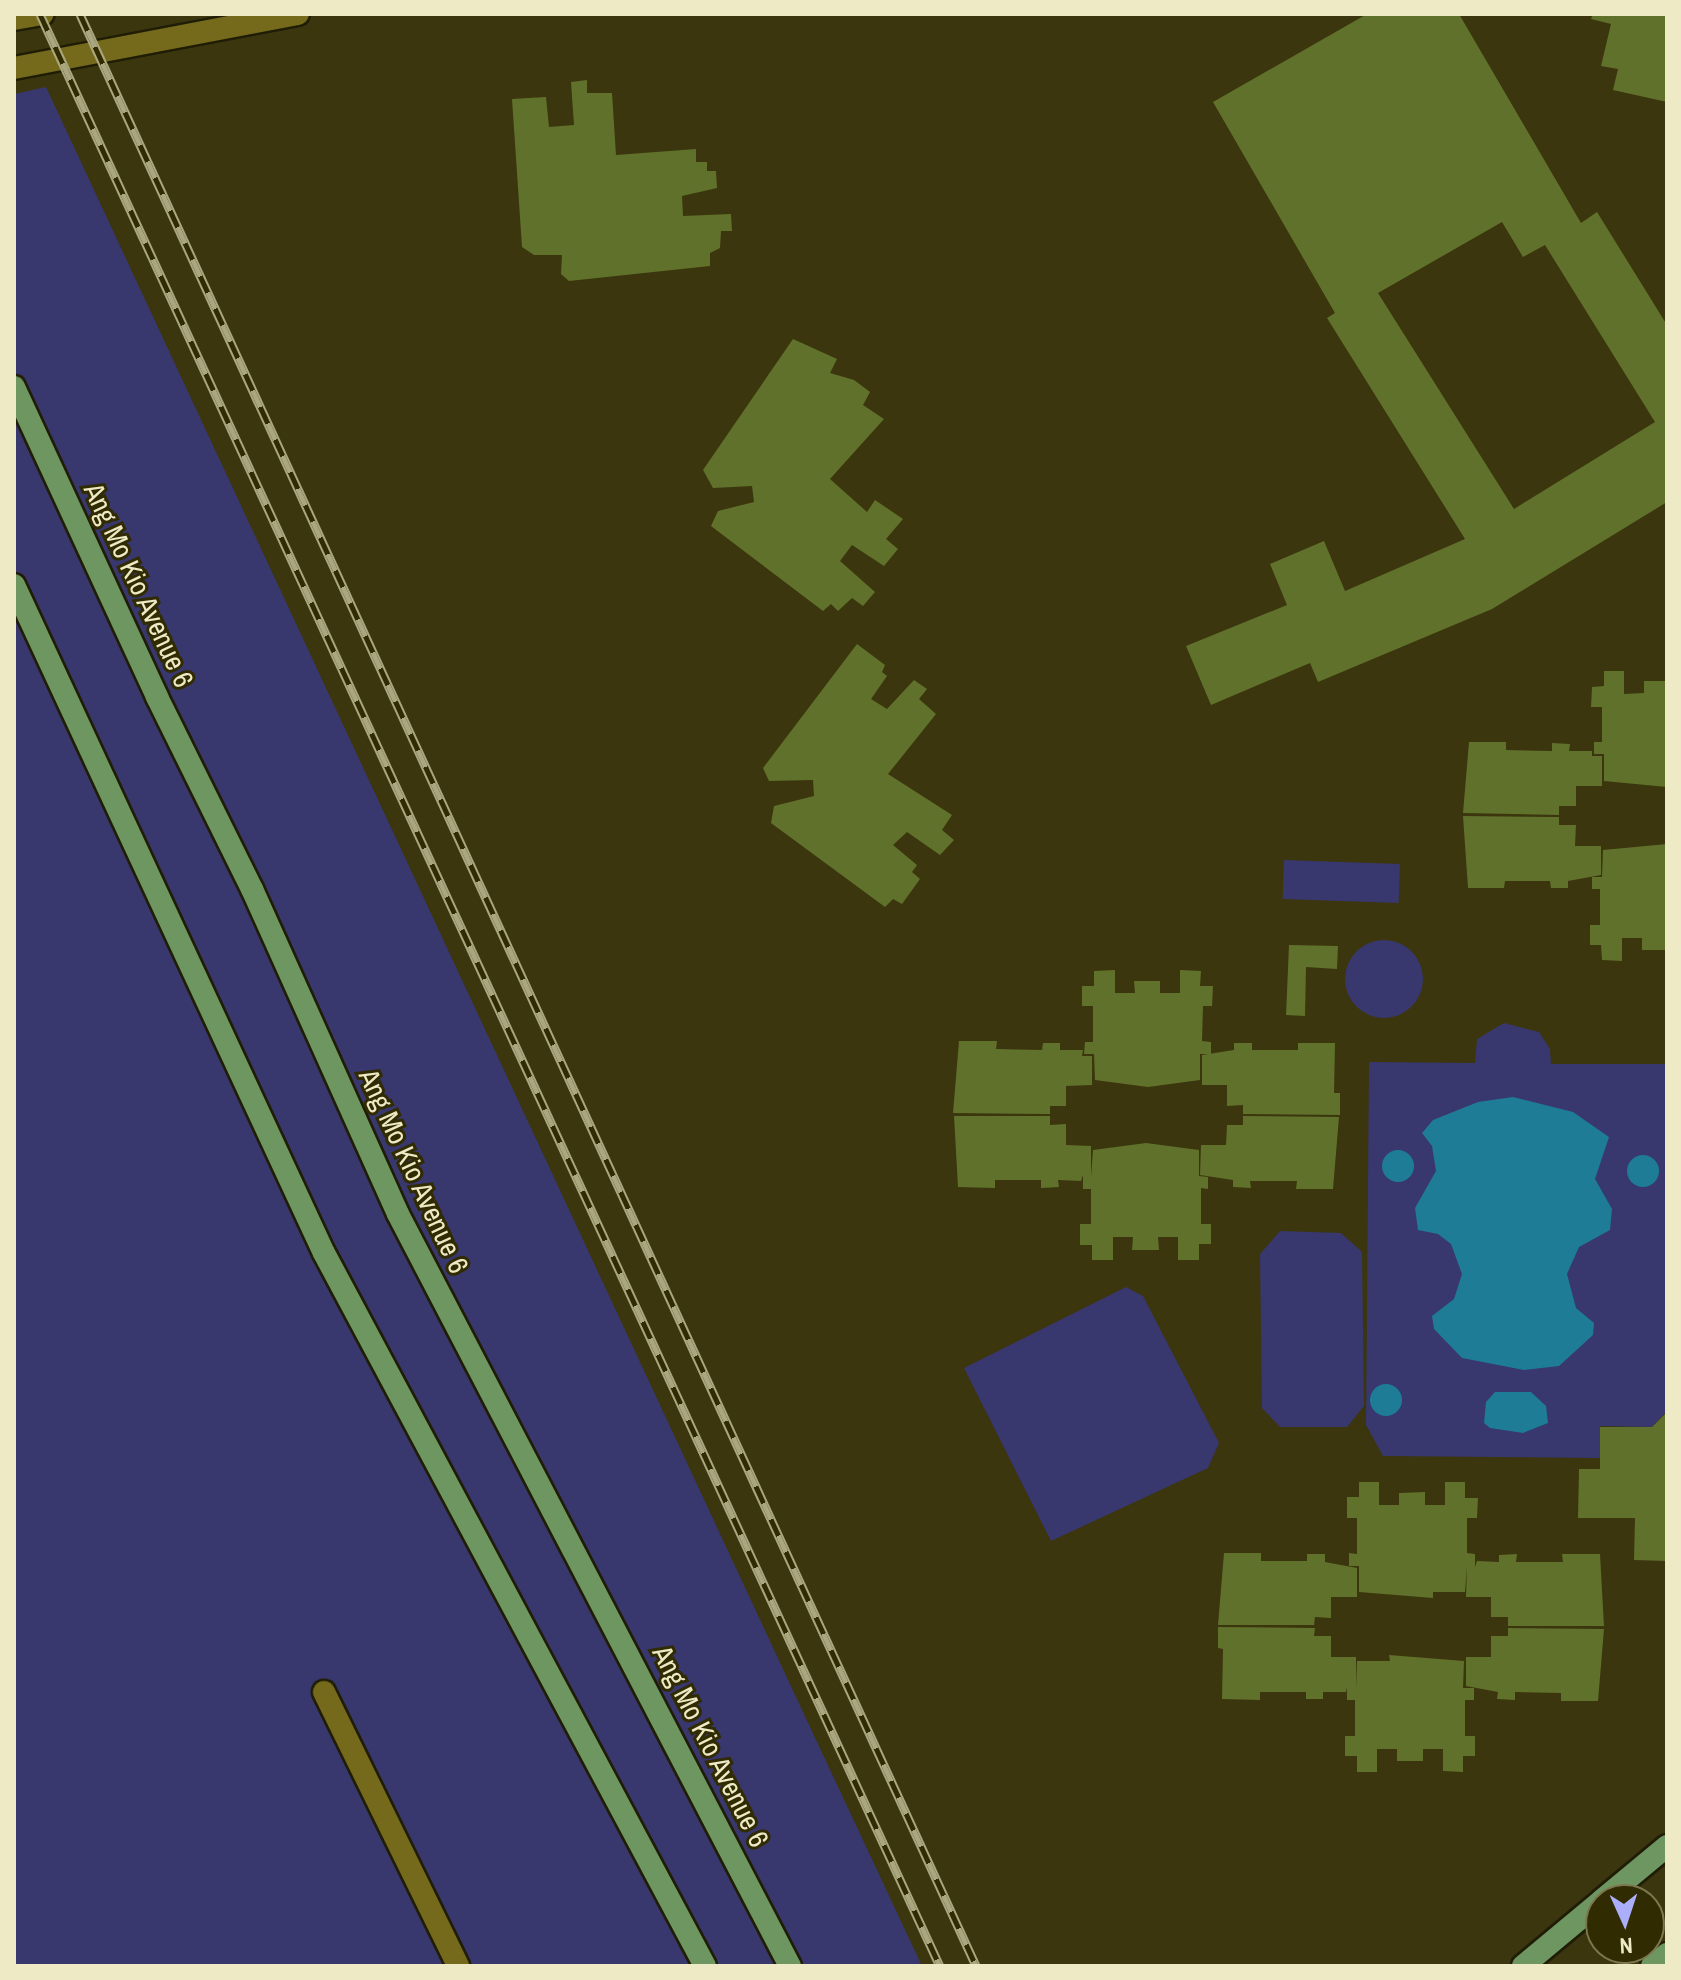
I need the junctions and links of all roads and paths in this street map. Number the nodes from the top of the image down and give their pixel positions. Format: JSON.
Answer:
{"nodes":[{"id":1,"x":43,"y":14,"type":"edge"},
{"id":2,"x":298,"y":14,"type":"edge"},
{"id":3,"x":14,"y":19,"type":"edge"},
{"id":4,"x":14,"y":68,"type":"edge"},
{"id":5,"x":14,"y":387,"type":"edge"},
{"id":6,"x":14,"y":585,"type":"edge"},
{"id":7,"x":324,"y":1692,"type":"dead end"},
{"id":8,"x":1667,"y":1846,"type":"edge"},
{"id":9,"x":1621,"y":1884,"type":"edge"},
{"id":10,"x":1585,"y":1914,"type":"edge"},
{"id":11,"x":1667,"y":1954,"type":"edge"},
{"id":12,"x":458,"y":1966,"type":"edge"},
{"id":13,"x":705,"y":1966,"type":"edge"},
{"id":14,"x":790,"y":1966,"type":"edge"},
{"id":15,"x":1523,"y":1966,"type":"edge"},
{"id":16,"x":1652,"y":1966,"type":"edge"}],
"edges":[{"from":1,"to":3,"type":"street"},
{"from":2,"to":4,"type":"street"},
{"from":5,"to":14,"type":"main road","name":"Ang Mo Kio Avenue 6"},
{"from":6,"to":13,"type":"main road"},
{"from":7,"to":12,"type":"street"},
{"from":8,"to":9,"type":"main road"},
{"from":10,"to":15,"type":"main road"},
{"from":11,"to":16,"type":"main road"}]}
